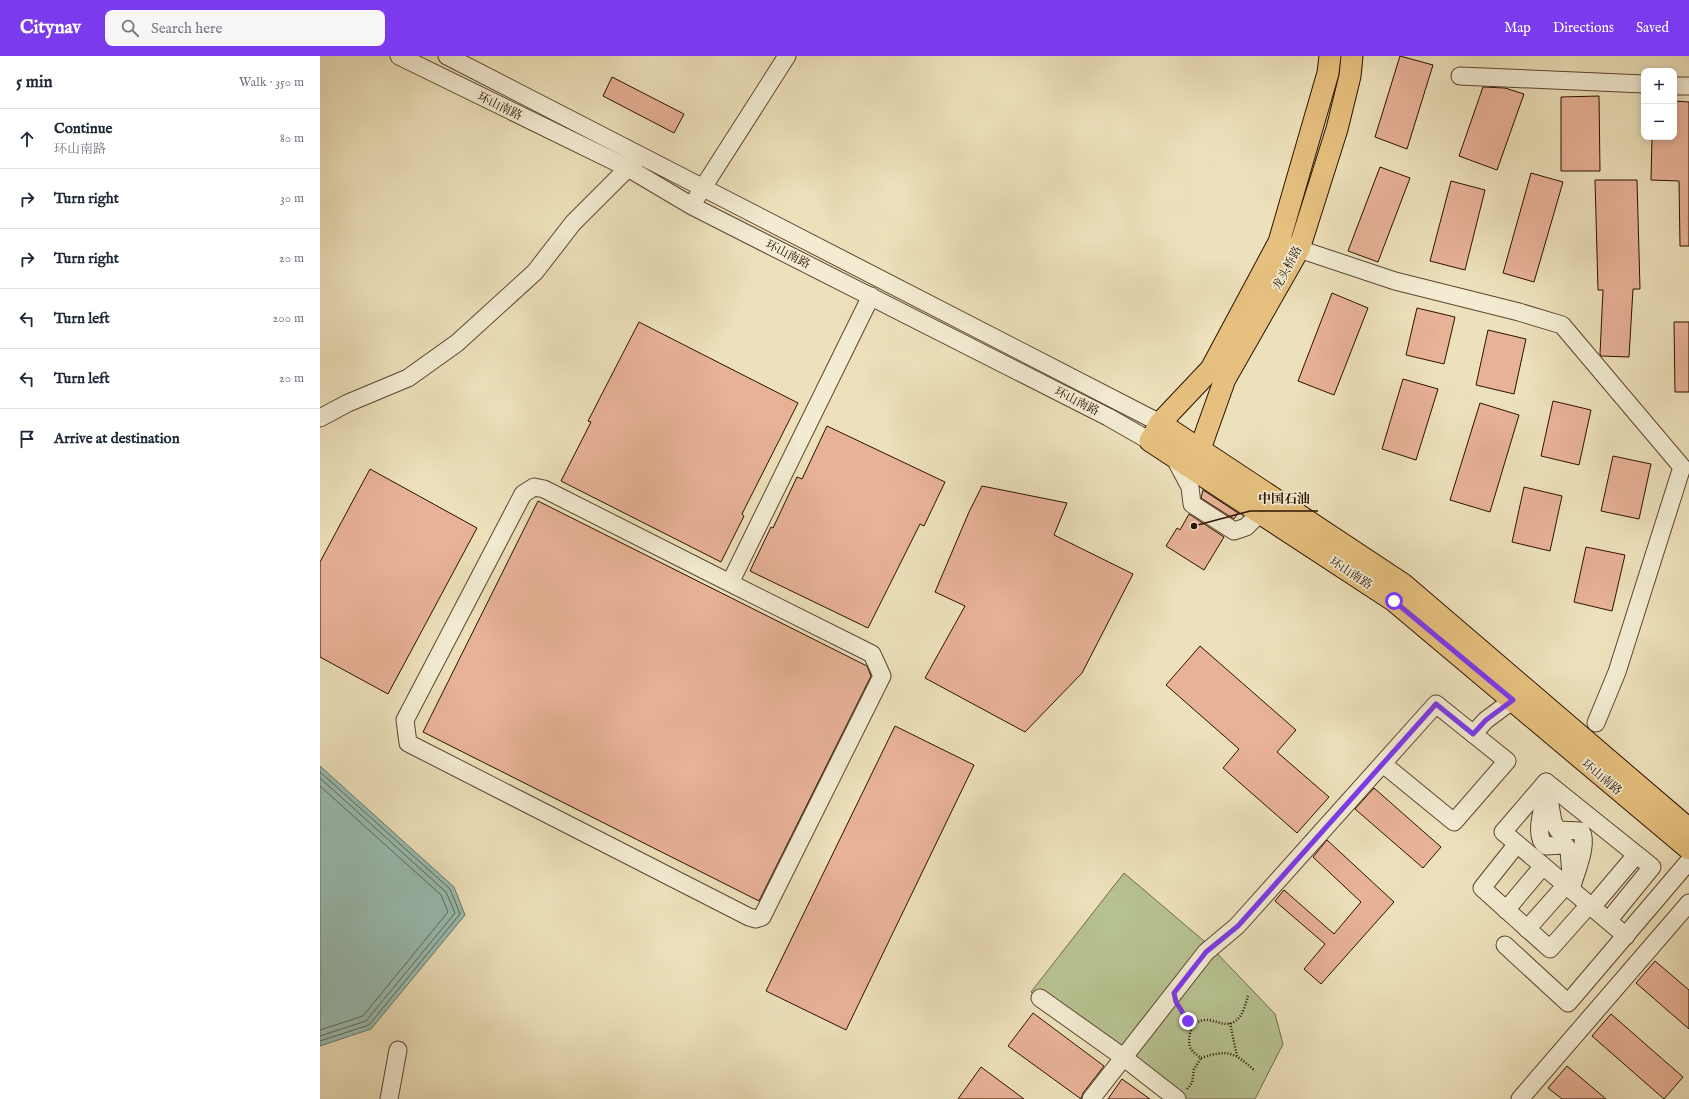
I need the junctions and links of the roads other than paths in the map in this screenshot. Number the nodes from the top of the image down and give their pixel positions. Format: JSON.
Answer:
{"nodes":[{"id":1,"x":399,"y":56,"type":"edge"},
{"id":2,"x":447,"y":56,"type":"edge"},
{"id":3,"x":787,"y":56,"type":"edge"},
{"id":4,"x":1330,"y":56,"type":"edge"},
{"id":5,"x":1352,"y":56,"type":"edge"},
{"id":6,"x":1460,"y":76,"type":"dead end"},
{"id":7,"x":1641,"y":84,"type":"edge"},
{"id":8,"x":1677,"y":86,"type":"edge"},
{"id":9,"x":1689,"y":86,"type":"edge"},
{"id":10,"x":640,"y":156,"type":"junction"},
{"id":11,"x":628,"y":168,"type":"junction"},
{"id":12,"x":703,"y":188,"type":"junction"},
{"id":13,"x":692,"y":206,"type":"junction"},
{"id":14,"x":1279,"y":242,"type":"junction"},
{"id":15,"x":1299,"y":249,"type":"junction"},
{"id":16,"x":871,"y":296,"type":"junction"},
{"id":17,"x":320,"y":418,"type":"edge"},
{"id":18,"x":1160,"y":422,"type":"junction"},
{"id":19,"x":1150,"y":441,"type":"junction"},
{"id":20,"x":1200,"y":449,"type":"junction"},
{"id":21,"x":1182,"y":462,"type":"junction"},
{"id":22,"x":1685,"y":467,"type":"edge"},
{"id":23,"x":1260,"y":513,"type":"junction"},
{"id":24,"x":730,"y":583,"type":"junction"},
{"id":25,"x":1513,"y":700,"type":"junction"},
{"id":26,"x":1596,"y":724,"type":"dead end"},
{"id":27,"x":1473,"y":734,"type":"junction"},
{"id":28,"x":1383,"y":764,"type":"junction"},
{"id":29,"x":1546,"y":782,"type":"junction"},
{"id":30,"x":1689,"y":829,"type":"edge"},
{"id":31,"x":1517,"y":844,"type":"junction"},
{"id":32,"x":1689,"y":849,"type":"edge"},
{"id":33,"x":1636,"y":855,"type":"junction"},
{"id":34,"x":1689,"y":861,"type":"edge"},
{"id":35,"x":1543,"y":866,"type":"junction"},
{"id":36,"x":1568,"y":887,"type":"junction"},
{"id":37,"x":1689,"y":903,"type":"edge"},
{"id":38,"x":1590,"y":906,"type":"junction"},
{"id":39,"x":1506,"y":910,"type":"junction"},
{"id":40,"x":1608,"y":921,"type":"junction"},
{"id":41,"x":1527,"y":929,"type":"junction"},
{"id":42,"x":1626,"y":936,"type":"junction"},
{"id":43,"x":1505,"y":945,"type":"dead end"},
{"id":44,"x":1040,"y":998,"type":"dead end"},
{"id":45,"x":398,"y":1050,"type":"dead end"},
{"id":46,"x":1123,"y":1057,"type":"junction"},
{"id":47,"x":1180,"y":1096,"type":"edge"},
{"id":48,"x":389,"y":1099,"type":"edge"},
{"id":49,"x":1091,"y":1099,"type":"edge"},
{"id":50,"x":1520,"y":1099,"type":"edge"}],
"edges":[{"from":1,"to":11,"type":"street","name":"环山南路"},
{"from":2,"to":10,"type":"street","name":"环山南路"},
{"from":3,"to":12,"type":"street"},
{"from":4,"to":14,"type":"main road","name":"龙头桥路"},
{"from":5,"to":15,"type":"main road","name":"龙头桥路"},
{"from":6,"to":7,"type":"street"},
{"from":8,"to":9,"type":"street"},
{"from":10,"to":11,"type":"street"},
{"from":10,"to":12,"type":"street","name":"环山南路"},
{"from":11,"to":13,"type":"street","name":"环山南路"},
{"from":11,"to":17,"type":"street"},
{"from":12,"to":13,"type":"street"},
{"from":12,"to":18,"type":"street","name":"环山南路"},
{"from":13,"to":16,"type":"street","name":"环山南路"},
{"from":14,"to":15,"type":"street"},
{"from":14,"to":18,"type":"main road","name":"龙头桥路"},
{"from":15,"to":20,"type":"main road","name":"龙头桥路"},
{"from":15,"to":22,"type":"street"},
{"from":16,"to":19,"type":"street","name":"环山南路"},
{"from":16,"to":24,"type":"street"},
{"from":18,"to":19,"type":"main road","name":"龙头桥路"},
{"from":18,"to":20,"type":"main road","name":"环山南路"},
{"from":19,"to":21,"type":"main road","name":"环山南路"},
{"from":20,"to":21,"type":"main road","name":"龙头桥路"},
{"from":20,"to":30,"type":"main road","name":"环山南路"},
{"from":21,"to":23,"type":"main road","name":"环山南路"},
{"from":21,"to":23,"type":"street"},
{"from":22,"to":26,"type":"street"},
{"from":23,"to":25,"type":"main road","name":"环山南路"},
{"from":24,"to":24,"type":"street"},
{"from":25,"to":27,"type":"street"},
{"from":25,"to":32,"type":"main road","name":"环山南路"},
{"from":27,"to":28,"type":"street"},
{"from":27,"to":28,"type":"street"},
{"from":28,"to":46,"type":"street"},
{"from":29,"to":31,"type":"street"},
{"from":29,"to":33,"type":"street"},
{"from":29,"to":36,"type":"street"},
{"from":31,"to":35,"type":"street"},
{"from":31,"to":39,"type":"street"},
{"from":33,"to":38,"type":"street"},
{"from":33,"to":40,"type":"street"},
{"from":34,"to":42,"type":"street"},
{"from":35,"to":36,"type":"street"},
{"from":35,"to":39,"type":"street"},
{"from":36,"to":38,"type":"street"},
{"from":36,"to":41,"type":"street"},
{"from":37,"to":50,"type":"street"},
{"from":38,"to":40,"type":"street"},
{"from":38,"to":41,"type":"street"},
{"from":39,"to":41,"type":"street"},
{"from":40,"to":42,"type":"street"},
{"from":42,"to":43,"type":"street"},
{"from":44,"to":46,"type":"street"},
{"from":45,"to":48,"type":"street"},
{"from":46,"to":47,"type":"street"},
{"from":46,"to":49,"type":"street"}]}
